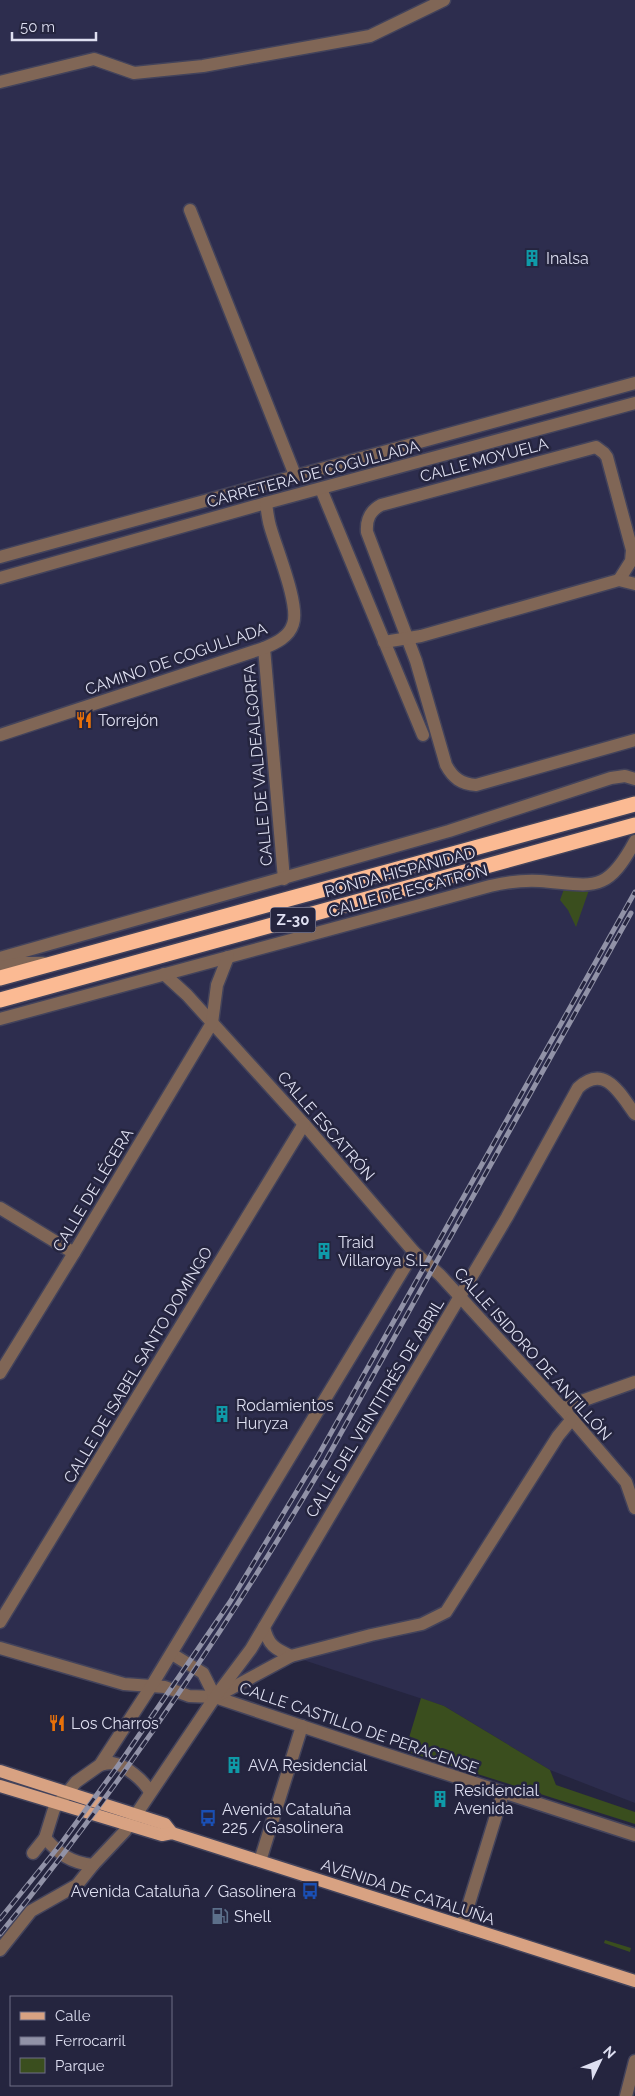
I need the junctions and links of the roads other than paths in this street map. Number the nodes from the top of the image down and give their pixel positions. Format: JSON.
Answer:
{"nodes":[{"id":1,"x":444,"y":0,"type":"edge"},
{"id":2,"x":1,"y":82,"type":"edge"},
{"id":3,"x":190,"y":210,"type":"dead end"},
{"id":4,"x":635,"y":383,"type":"edge"},
{"id":5,"x":635,"y":403,"type":"edge"},
{"id":6,"x":295,"y":475,"type":"junction"},
{"id":7,"x":321,"y":489,"type":"junction"},
{"id":8,"x":266,"y":503,"type":"junction"},
{"id":9,"x":0,"y":557,"type":"edge"},
{"id":10,"x":0,"y":578,"type":"edge"},
{"id":11,"x":618,"y":580,"type":"junction"},
{"id":12,"x":635,"y":584,"type":"edge"},
{"id":13,"x":407,"y":638,"type":"junction"},
{"id":14,"x":384,"y":642,"type":"junction"},
{"id":15,"x":264,"y":648,"type":"junction"},
{"id":16,"x":0,"y":735,"type":"edge"},
{"id":17,"x":422,"y":735,"type":"dead end"},
{"id":18,"x":635,"y":740,"type":"edge"},
{"id":19,"x":635,"y":779,"type":"edge"},
{"id":20,"x":635,"y":804,"type":"edge"},
{"id":21,"x":635,"y":825,"type":"edge"},
{"id":22,"x":635,"y":841,"type":"edge"},
{"id":23,"x":284,"y":879,"type":"junction"},
{"id":24,"x":228,"y":957,"type":"junction"},
{"id":25,"x":0,"y":958,"type":"edge"},
{"id":26,"x":58,"y":962,"type":"junction"},
{"id":27,"x":0,"y":967,"type":"edge"},
{"id":28,"x":164,"y":974,"type":"junction"},
{"id":29,"x":87,"y":976,"type":"junction"},
{"id":30,"x":0,"y":978,"type":"edge"},
{"id":31,"x":0,"y":1000,"type":"edge"},
{"id":32,"x":0,"y":1008,"type":"edge"},
{"id":33,"x":0,"y":1019,"type":"edge"},
{"id":34,"x":212,"y":1023,"type":"junction"},
{"id":35,"x":635,"y":1114,"type":"edge"},
{"id":36,"x":304,"y":1124,"type":"junction"},
{"id":37,"x":0,"y":1208,"type":"edge"},
{"id":38,"x":414,"y":1252,"type":"junction"},
{"id":39,"x":74,"y":1253,"type":"junction"},
{"id":40,"x":460,"y":1296,"type":"junction"},
{"id":41,"x":0,"y":1373,"type":"edge"},
{"id":42,"x":635,"y":1382,"type":"edge"},
{"id":43,"x":562,"y":1408,"type":"junction"},
{"id":44,"x":572,"y":1419,"type":"junction"},
{"id":45,"x":635,"y":1508,"type":"edge"},
{"id":46,"x":0,"y":1622,"type":"edge"},
{"id":47,"x":264,"y":1627,"type":"junction"},
{"id":48,"x":0,"y":1648,"type":"edge"},
{"id":49,"x":172,"y":1654,"type":"junction"},
{"id":50,"x":291,"y":1656,"type":"junction"},
{"id":51,"x":152,"y":1685,"type":"junction"},
{"id":52,"x":216,"y":1697,"type":"junction"},
{"id":53,"x":302,"y":1726,"type":"junction"},
{"id":54,"x":100,"y":1765,"type":"junction"},
{"id":55,"x":0,"y":1771,"type":"edge"},
{"id":56,"x":0,"y":1786,"type":"edge"},
{"id":57,"x":67,"y":1792,"type":"junction"},
{"id":58,"x":150,"y":1792,"type":"junction"},
{"id":59,"x":503,"y":1793,"type":"junction"},
{"id":60,"x":58,"y":1804,"type":"junction"},
{"id":61,"x":133,"y":1820,"type":"junction"},
{"id":62,"x":635,"y":1835,"type":"edge"},
{"id":63,"x":45,"y":1838,"type":"junction"},
{"id":64,"x":33,"y":1853,"type":"dead end"},
{"id":65,"x":260,"y":1861,"type":"junction"},
{"id":66,"x":93,"y":1865,"type":"junction"},
{"id":67,"x":462,"y":1926,"type":"junction"},
{"id":68,"x":0,"y":1950,"type":"edge"},
{"id":69,"x":635,"y":1981,"type":"edge"},
{"id":70,"x":635,"y":2061,"type":"edge"},
{"id":71,"x":626,"y":2096,"type":"edge"}],
"edges":[{"from":1,"to":2,"type":"street"},
{"from":3,"to":6,"type":"street"},
{"from":4,"to":6,"type":"street","name":"CARRETERA DE COGULLADA"},
{"from":5,"to":7,"type":"street","name":"CARRETERA DE COGULLADA"},
{"from":6,"to":9,"type":"street","name":"CARRETERA DE COGULLADA"},
{"from":7,"to":8,"type":"street","name":"CARRETERA DE COGULLADA"},
{"from":7,"to":14,"type":"street"},
{"from":8,"to":10,"type":"street","name":"CARRETERA DE COGULLADA"},
{"from":8,"to":15,"type":"street","name":"CAMINO DE COGULLADA"},
{"from":11,"to":12,"type":"street"},
{"from":11,"to":13,"type":"street"},
{"from":11,"to":13,"type":"street","name":"CALLE MOYUELA"},
{"from":13,"to":14,"type":"street"},
{"from":13,"to":18,"type":"street","name":"CALLE MOYUELA"},
{"from":14,"to":17,"type":"street"},
{"from":15,"to":16,"type":"street","name":"CAMINO DE COGULLADA"},
{"from":15,"to":23,"type":"street","name":"CALLE DE VALDEALGORFA"},
{"from":19,"to":23,"type":"street"},
{"from":20,"to":26,"type":"highway","name":"RONDA HISPANIDAD","number":"Z-30"},
{"from":21,"to":29,"type":"highway","name":"RONDA HISPANIDAD","number":"Z-30"},
{"from":22,"to":24,"type":"street","name":"CALLE DE ESCATRÓN"},
{"from":23,"to":25,"type":"street"},
{"from":24,"to":28,"type":"street","name":"CALLE DE ESCATRÓN"},
{"from":24,"to":34,"type":"street"},
{"from":26,"to":27,"type":"street","name":"RONDA HISPANIDAD"},
{"from":26,"to":30,"type":"highway","name":"RONDA HISPANIDAD","number":"Z-30"},
{"from":28,"to":33,"type":"street","name":"CALLE DE ESCATRÓN"},
{"from":28,"to":34,"type":"street","name":"CALLE ESCATRÓN"},
{"from":29,"to":31,"type":"highway","name":"RONDA HISPANIDAD","number":"Z-30"},
{"from":29,"to":32,"type":"street"},
{"from":34,"to":36,"type":"street","name":"CALLE ESCATRÓN"},
{"from":34,"to":39,"type":"street","name":"CALLE DE LÉCERA"},
{"from":35,"to":40,"type":"street","name":"CALLE DEL VEINTITRÉS DE ABRIL"},
{"from":36,"to":38,"type":"street","name":"CALLE ESCATRÓN"},
{"from":36,"to":46,"type":"street","name":"CALLE DE ISABEL SANTO DOMINGO"},
{"from":37,"to":39,"type":"street"},
{"from":38,"to":40,"type":"street","name":"CALLE ISIDORO DE ANTILLÓN"},
{"from":38,"to":49,"type":"street"},
{"from":39,"to":41,"type":"street","name":"CALLE DE LÉCERA"},
{"from":40,"to":43,"type":"street","name":"CALLE ISIDORO DE ANTILLÓN"},
{"from":40,"to":47,"type":"street","name":"CALLE DEL VEINTITRÉS DE ABRIL"},
{"from":42,"to":43,"type":"street"},
{"from":43,"to":44,"type":"street","name":"CALLE ISIDORO DE ANTILLÓN"},
{"from":44,"to":45,"type":"street","name":"CALLE ISIDORO DE ANTILLÓN"},
{"from":44,"to":50,"type":"street"},
{"from":47,"to":50,"type":"street"},
{"from":47,"to":52,"type":"street","name":"CALLE DEL VEINTITRÉS DE ABRIL"},
{"from":48,"to":51,"type":"street"},
{"from":49,"to":51,"type":"street"},
{"from":49,"to":52,"type":"street"},
{"from":50,"to":52,"type":"street"},
{"from":51,"to":52,"type":"street"},
{"from":51,"to":54,"type":"street"},
{"from":52,"to":53,"type":"street","name":"CALLE CASTILLO DE PERACENSE"},
{"from":52,"to":58,"type":"street","name":"CALLE DEL VEINTITRÉS DE ABRIL"},
{"from":53,"to":59,"type":"street","name":"CALLE CASTILLO DE PERACENSE"},
{"from":53,"to":65,"type":"street"},
{"from":54,"to":57,"type":"street"},
{"from":54,"to":58,"type":"street"},
{"from":55,"to":57,"type":"main road","name":"AVENIDA DE CATALUÑA"},
{"from":56,"to":60,"type":"main road","name":"AVENIDA DE CATALUÑA"},
{"from":57,"to":60,"type":"street"},
{"from":57,"to":61,"type":"main road","name":"AVENIDA DE CATALUÑA"},
{"from":58,"to":61,"type":"street","name":"CALLE DEL VEINTITRÉS DE ABRIL"},
{"from":59,"to":62,"type":"street","name":"CALLE CASTILLO DE PERACENSE"},
{"from":59,"to":67,"type":"street"},
{"from":60,"to":61,"type":"main road","name":"AVENIDA DE CATALUÑA"},
{"from":60,"to":63,"type":"street"},
{"from":61,"to":65,"type":"main road","name":"AVENIDA DE CATALUÑA"},
{"from":61,"to":66,"type":"street","name":"CALLE DEL VEINTITRÉS DE ABRIL"},
{"from":63,"to":64,"type":"street"},
{"from":63,"to":66,"type":"street"},
{"from":65,"to":67,"type":"main road","name":"AVENIDA DE CATALUÑA"},
{"from":66,"to":68,"type":"street","name":"CALLE DEL VEINTITRÉS DE ABRIL"},
{"from":67,"to":69,"type":"main road","name":"AVENIDA DE CATALUÑA"},
{"from":70,"to":71,"type":"street"}]}
